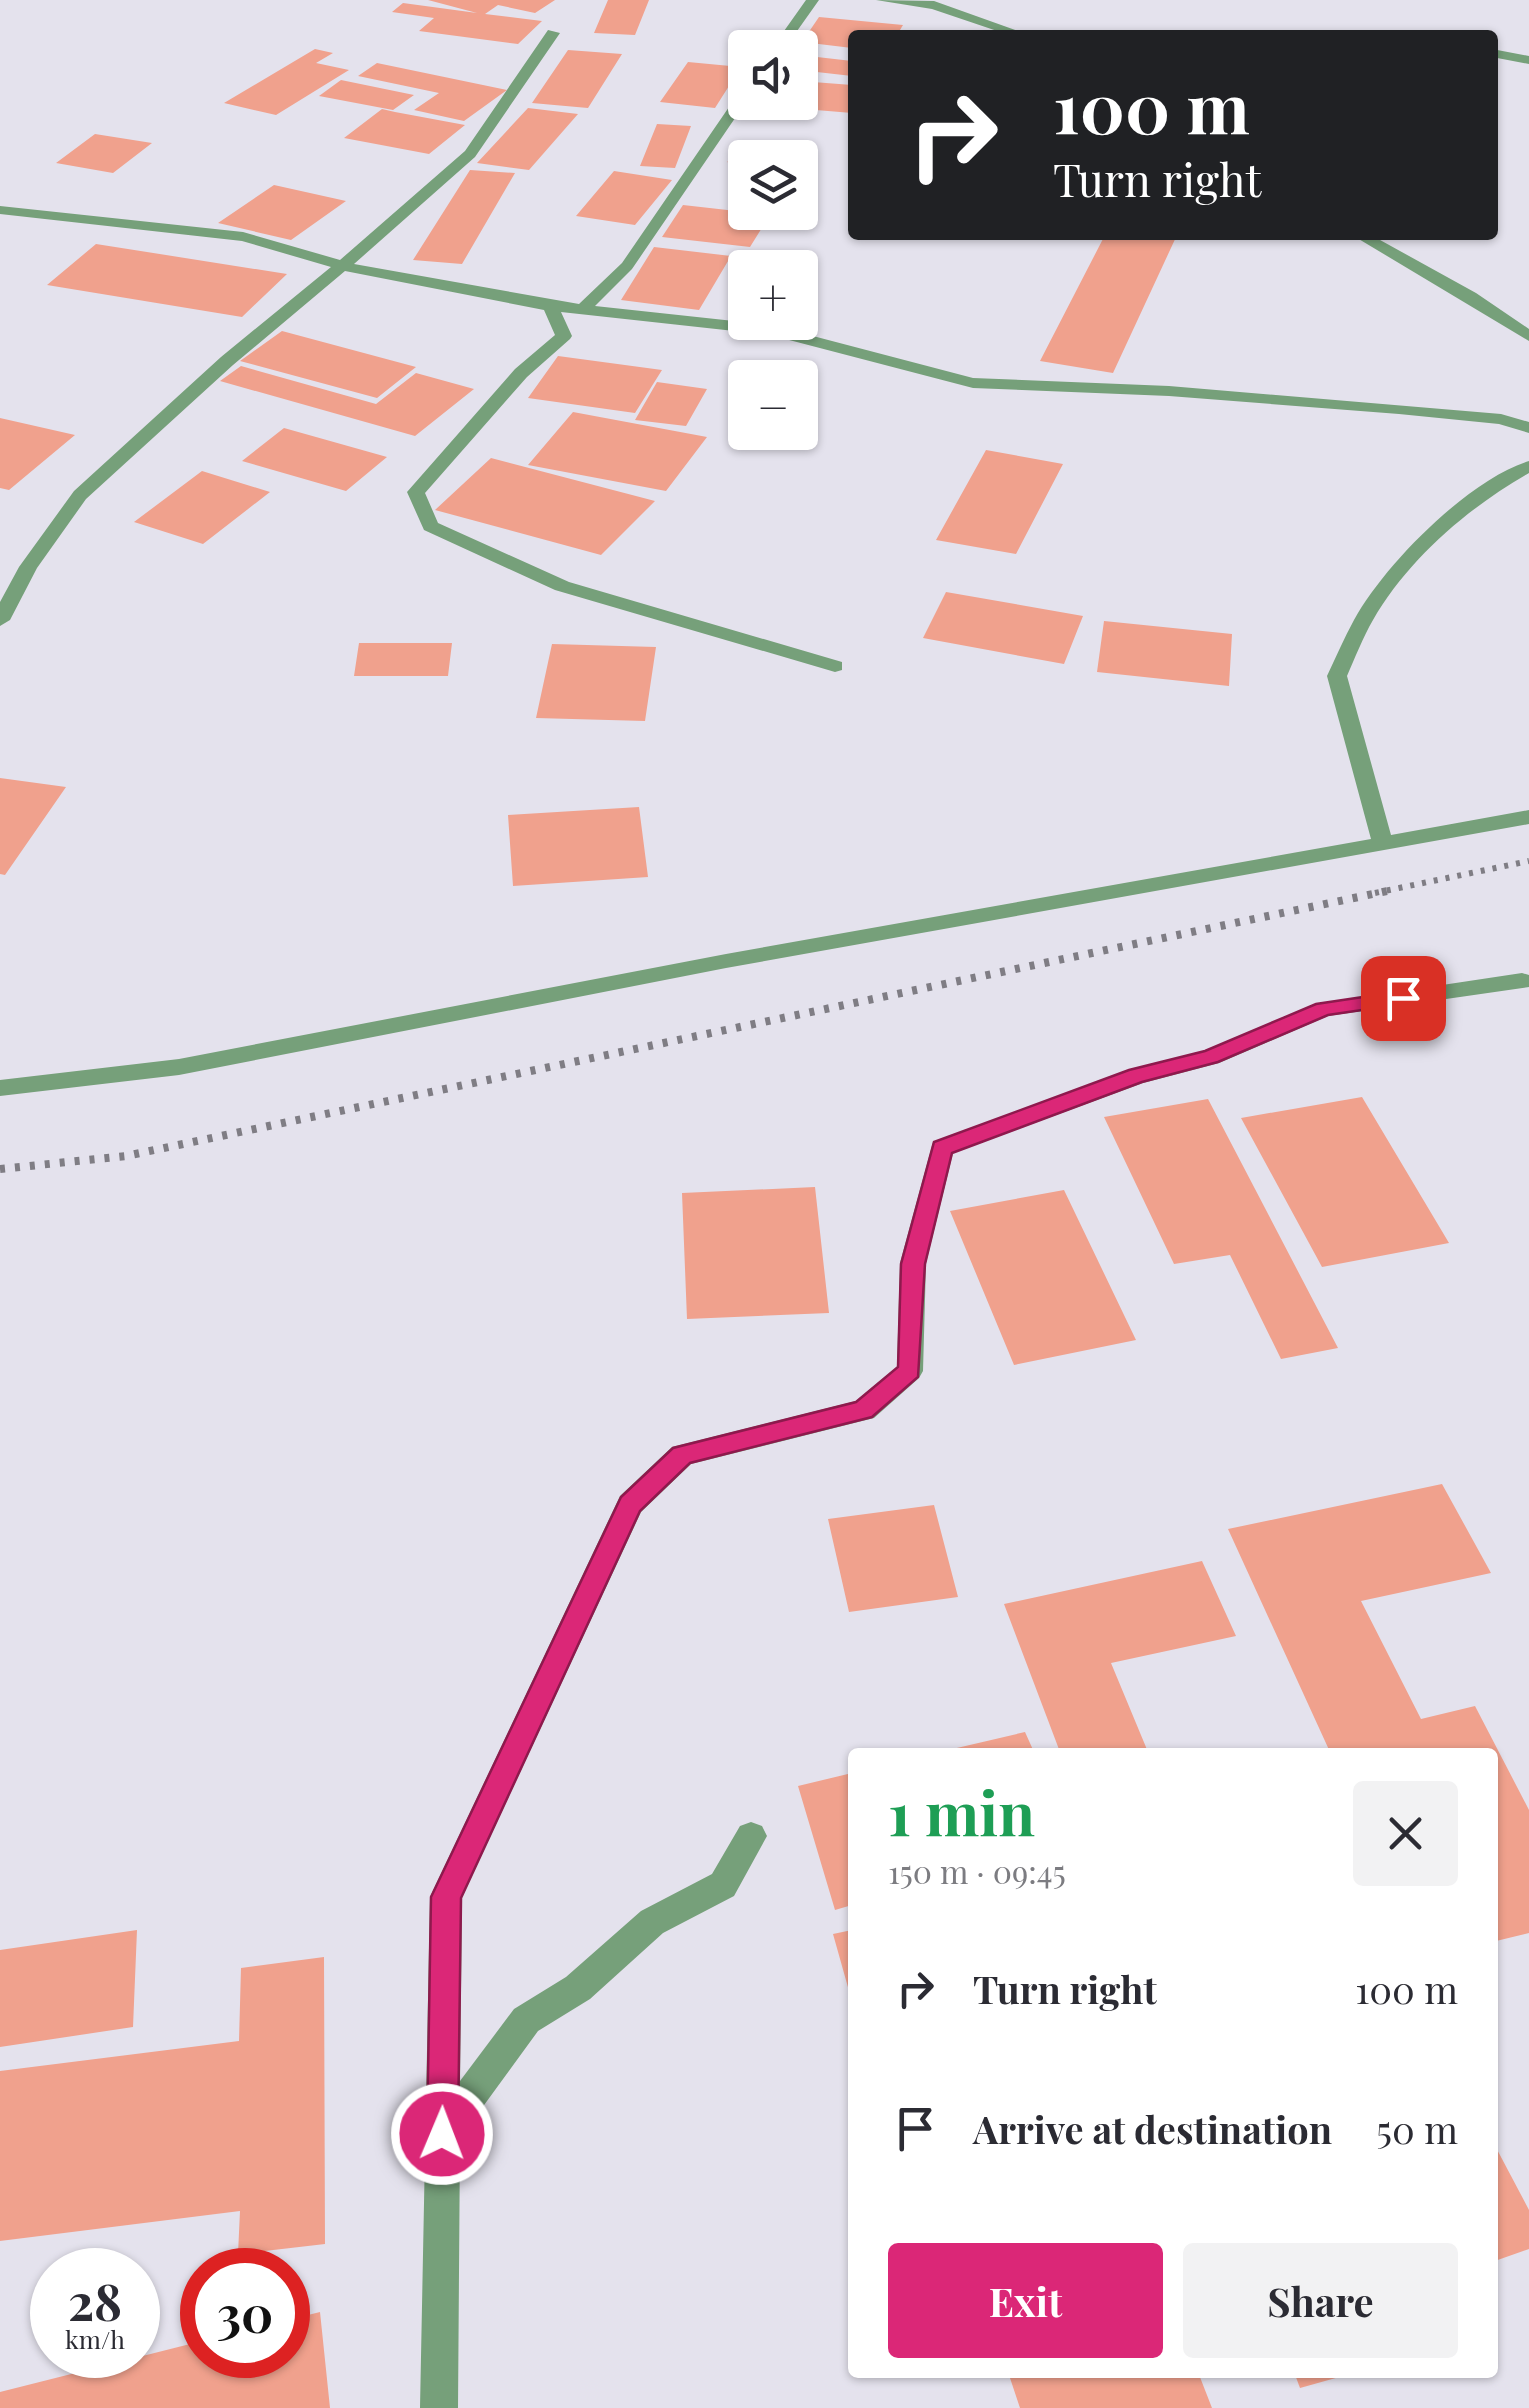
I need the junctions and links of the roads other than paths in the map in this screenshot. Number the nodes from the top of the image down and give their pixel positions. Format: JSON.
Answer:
{"nodes":[{"id":1,"x":812,"y":0,"type":"edge"},
{"id":2,"x":882,"y":0,"type":"edge"},
{"id":3,"x":791,"y":30,"type":"edge"},
{"id":4,"x":1007,"y":30,"type":"edge"},
{"id":5,"x":552,"y":33,"type":"dead end"},
{"id":6,"x":1498,"y":54,"type":"edge"},
{"id":7,"x":1529,"y":60,"type":"edge"},
{"id":8,"x":728,"y":119,"type":"edge"},
{"id":9,"x":0,"y":210,"type":"edge"},
{"id":10,"x":1369,"y":240,"type":"edge"},
{"id":11,"x":343,"y":265,"type":"junction"},
{"id":12,"x":550,"y":306,"type":"junction"},
{"id":13,"x":582,"y":310,"type":"junction"},
{"id":14,"x":1529,"y":336,"type":"edge"},
{"id":15,"x":1529,"y":428,"type":"edge"},
{"id":16,"x":1529,"y":466,"type":"edge"},
{"id":17,"x":0,"y":620,"type":"edge"},
{"id":18,"x":834,"y":666,"type":"dead end"},
{"id":19,"x":1529,"y":818,"type":"edge"},
{"id":20,"x":1382,"y":841,"type":"junction"},
{"id":21,"x":1522,"y":981,"type":"dead end"},
{"id":22,"x":0,"y":1088,"type":"edge"},
{"id":23,"x":752,"y":1836,"type":"dead end"},
{"id":24,"x":442,"y":2134,"type":"junction"},
{"id":25,"x":439,"y":2408,"type":"edge"}],
"edges":[{"from":1,"to":3,"type":"street"},
{"from":2,"to":4,"type":"street"},
{"from":5,"to":11,"type":"street"},
{"from":6,"to":7,"type":"street"},
{"from":8,"to":13,"type":"street"},
{"from":9,"to":11,"type":"street"},
{"from":10,"to":14,"type":"street"},
{"from":11,"to":12,"type":"street"},
{"from":11,"to":17,"type":"street"},
{"from":12,"to":13,"type":"street"},
{"from":12,"to":18,"type":"street"},
{"from":13,"to":15,"type":"street"},
{"from":16,"to":20,"type":"street"},
{"from":19,"to":20,"type":"street"},
{"from":20,"to":22,"type":"street"},
{"from":21,"to":24,"type":"street"},
{"from":23,"to":24,"type":"street"},
{"from":24,"to":25,"type":"street"}]}
